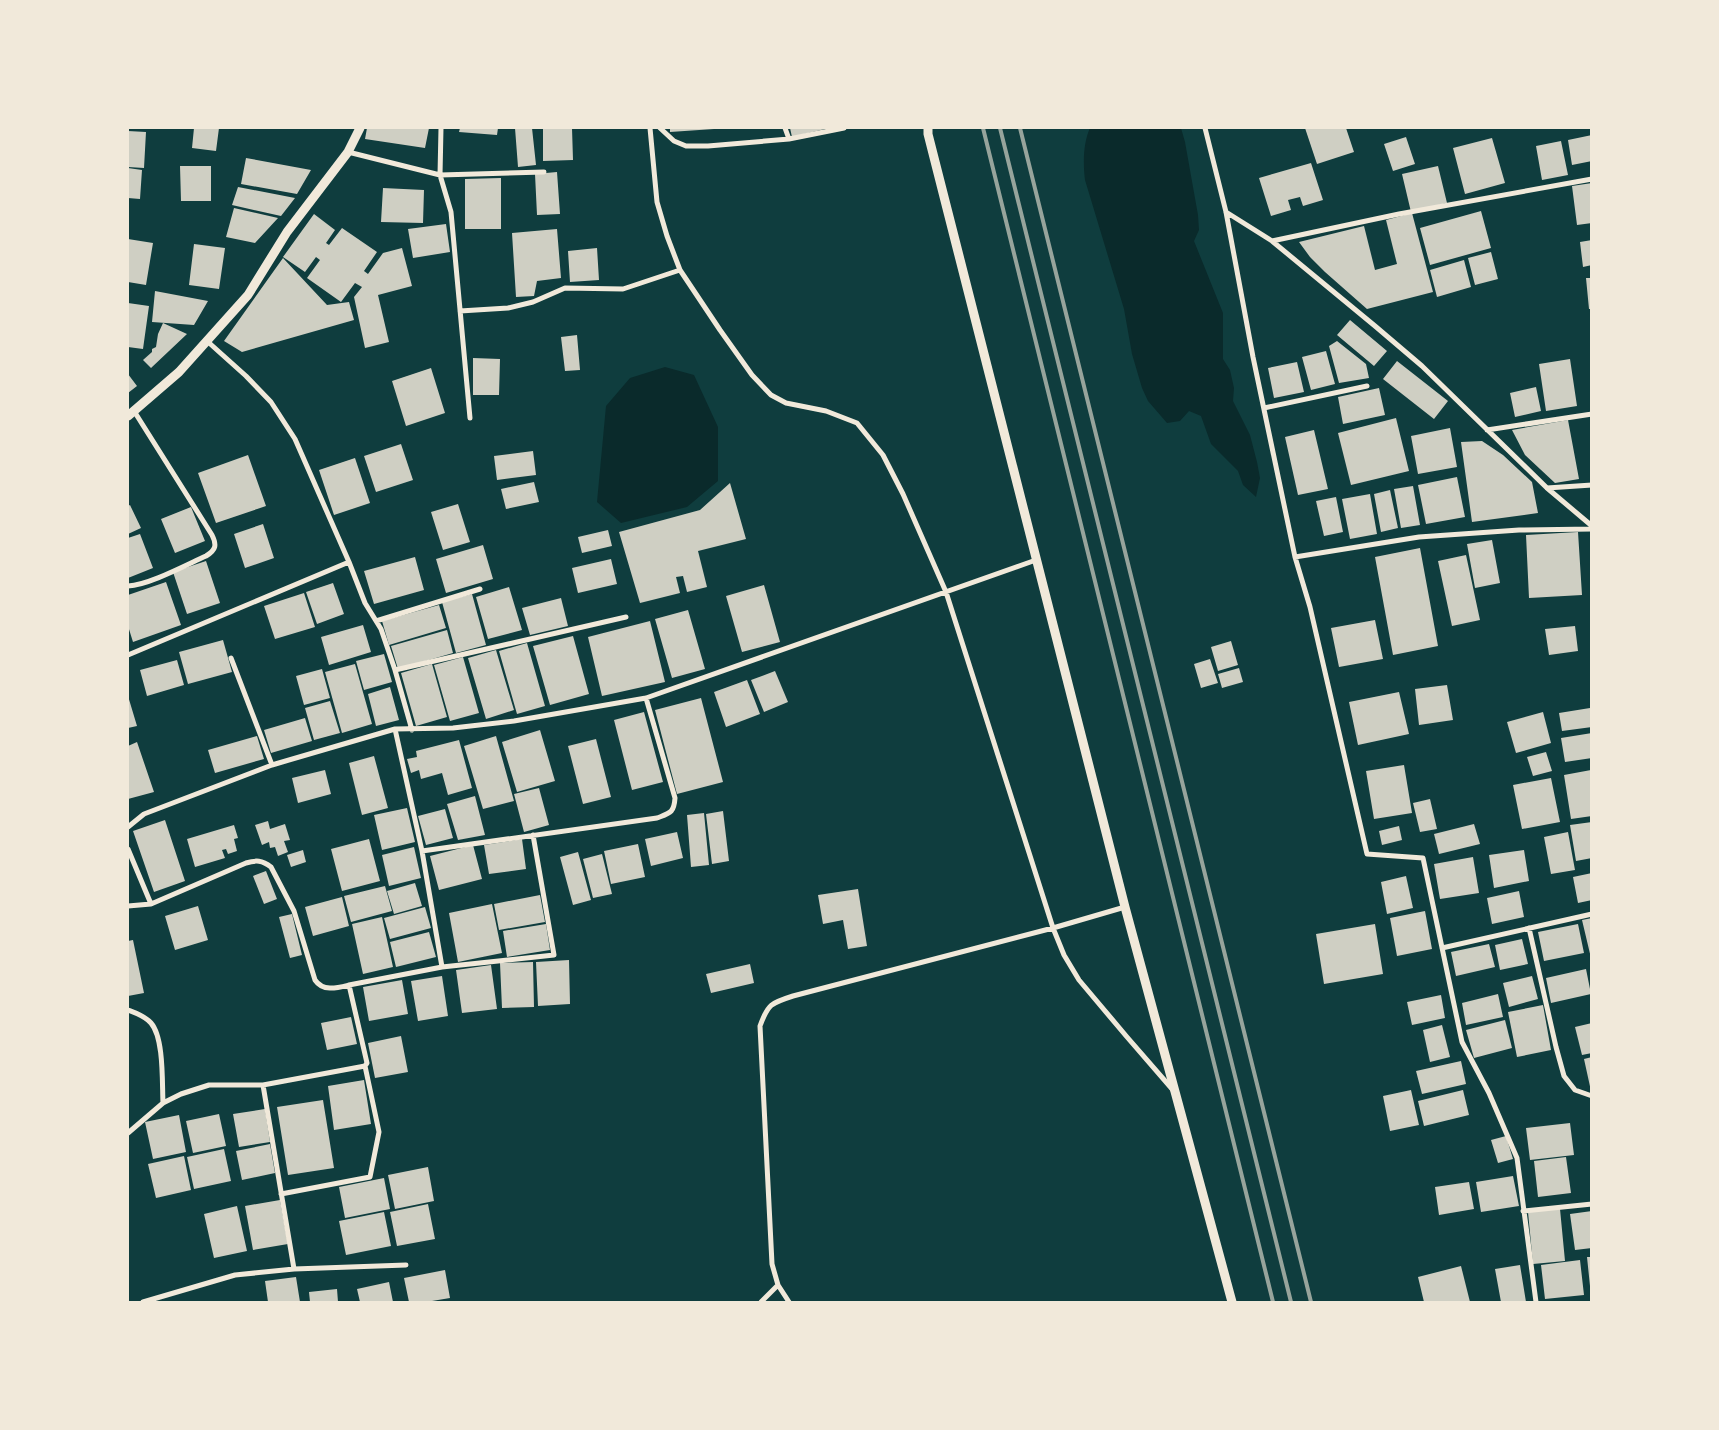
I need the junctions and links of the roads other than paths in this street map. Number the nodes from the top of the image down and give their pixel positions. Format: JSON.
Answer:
{"nodes":[{"id":1,"x":360,"y":128,"type":"edge"},
{"id":2,"x":441,"y":128,"type":"edge"},
{"id":3,"x":650,"y":128,"type":"edge"},
{"id":4,"x":660,"y":128,"type":"edge"},
{"id":5,"x":786,"y":128,"type":"edge"},
{"id":6,"x":844,"y":128,"type":"edge"},
{"id":7,"x":1205,"y":128,"type":"edge"},
{"id":8,"x":927,"y":130,"type":"edge"},
{"id":9,"x":789,"y":139,"type":"junction"},
{"id":10,"x":348,"y":152,"type":"junction"},
{"id":11,"x":544,"y":172,"type":"dead end"},
{"id":12,"x":440,"y":175,"type":"junction"},
{"id":13,"x":1592,"y":179,"type":"edge"},
{"id":14,"x":1226,"y":212,"type":"junction"},
{"id":15,"x":1272,"y":241,"type":"junction"},
{"id":16,"x":680,"y":270,"type":"junction"},
{"id":17,"x":460,"y":310,"type":"junction"},
{"id":18,"x":207,"y":341,"type":"junction"},
{"id":19,"x":1367,"y":386,"type":"dead end"},
{"id":20,"x":1264,"y":408,"type":"junction"},
{"id":21,"x":131,"y":413,"type":"edge"},
{"id":22,"x":1592,"y":414,"type":"edge"},
{"id":23,"x":470,"y":418,"type":"dead end"},
{"id":24,"x":1487,"y":430,"type":"junction"},
{"id":25,"x":1592,"y":486,"type":"edge"},
{"id":26,"x":1547,"y":488,"type":"junction"},
{"id":27,"x":1592,"y":528,"type":"edge"},
{"id":28,"x":1295,"y":557,"type":"junction"},
{"id":29,"x":1036,"y":560,"type":"junction"},
{"id":30,"x":349,"y":562,"type":"junction"},
{"id":31,"x":128,"y":586,"type":"edge"},
{"id":32,"x":480,"y":589,"type":"dead end"},
{"id":33,"x":946,"y":592,"type":"junction"},
{"id":34,"x":626,"y":618,"type":"dead end"},
{"id":35,"x":376,"y":621,"type":"junction"},
{"id":36,"x":128,"y":655,"type":"edge"},
{"id":37,"x":231,"y":658,"type":"dead end"},
{"id":38,"x":395,"y":670,"type":"junction"},
{"id":39,"x":646,"y":698,"type":"junction"},
{"id":40,"x":395,"y":730,"type":"junction"},
{"id":41,"x":412,"y":730,"type":"junction"},
{"id":42,"x":272,"y":765,"type":"junction"},
{"id":43,"x":128,"y":827,"type":"edge"},
{"id":44,"x":534,"y":835,"type":"junction"},
{"id":45,"x":128,"y":849,"type":"edge"},
{"id":46,"x":422,"y":851,"type":"junction"},
{"id":47,"x":151,"y":904,"type":"junction"},
{"id":48,"x":128,"y":906,"type":"edge"},
{"id":49,"x":1124,"y":907,"type":"junction"},
{"id":50,"x":1592,"y":914,"type":"edge"},
{"id":51,"x":1053,"y":928,"type":"junction"},
{"id":52,"x":1530,"y":928,"type":"junction"},
{"id":53,"x":1442,"y":948,"type":"junction"},
{"id":54,"x":442,"y":966,"type":"junction"},
{"id":55,"x":349,"y":986,"type":"junction"},
{"id":56,"x":128,"y":1010,"type":"edge"},
{"id":57,"x":365,"y":1066,"type":"junction"},
{"id":58,"x":263,"y":1085,"type":"junction"},
{"id":59,"x":1173,"y":1090,"type":"junction"},
{"id":60,"x":1592,"y":1096,"type":"edge"},
{"id":61,"x":163,"y":1103,"type":"junction"},
{"id":62,"x":128,"y":1134,"type":"edge"},
{"id":63,"x":281,"y":1194,"type":"junction"},
{"id":64,"x":1592,"y":1204,"type":"edge"},
{"id":65,"x":1523,"y":1211,"type":"junction"},
{"id":66,"x":406,"y":1265,"type":"dead end"},
{"id":67,"x":294,"y":1269,"type":"junction"},
{"id":68,"x":778,"y":1285,"type":"junction"},
{"id":69,"x":143,"y":1302,"type":"edge"},
{"id":70,"x":761,"y":1302,"type":"edge"},
{"id":71,"x":788,"y":1302,"type":"edge"},
{"id":72,"x":1232,"y":1302,"type":"edge"},
{"id":73,"x":1536,"y":1302,"type":"edge"}],
"edges":[{"from":1,"to":10,"type":"street"},
{"from":2,"to":12,"type":"street"},
{"from":3,"to":16,"type":"street"},
{"from":4,"to":9,"type":"street"},
{"from":5,"to":9,"type":"street"},
{"from":6,"to":9,"type":"street"},
{"from":7,"to":14,"type":"street"},
{"from":8,"to":29,"type":"street"},
{"from":10,"to":12,"type":"street"},
{"from":10,"to":18,"type":"street"},
{"from":11,"to":12,"type":"street"},
{"from":12,"to":17,"type":"street"},
{"from":13,"to":15,"type":"street"},
{"from":14,"to":15,"type":"street"},
{"from":14,"to":20,"type":"street"},
{"from":15,"to":24,"type":"street"},
{"from":16,"to":17,"type":"street"},
{"from":16,"to":33,"type":"street"},
{"from":17,"to":23,"type":"street"},
{"from":18,"to":21,"type":"street"},
{"from":18,"to":30,"type":"street"},
{"from":19,"to":20,"type":"street"},
{"from":20,"to":28,"type":"street"},
{"from":21,"to":31,"type":"street"},
{"from":22,"to":24,"type":"street"},
{"from":24,"to":26,"type":"street"},
{"from":25,"to":26,"type":"street"},
{"from":26,"to":27,"type":"street"},
{"from":27,"to":28,"type":"street"},
{"from":28,"to":53,"type":"street"},
{"from":29,"to":33,"type":"street"},
{"from":29,"to":49,"type":"street"},
{"from":30,"to":35,"type":"street"},
{"from":30,"to":36,"type":"street"},
{"from":32,"to":35,"type":"street"},
{"from":33,"to":39,"type":"street"},
{"from":33,"to":51,"type":"street"},
{"from":34,"to":38,"type":"street"},
{"from":35,"to":38,"type":"street"},
{"from":37,"to":42,"type":"street"},
{"from":38,"to":41,"type":"street"},
{"from":39,"to":41,"type":"street"},
{"from":39,"to":44,"type":"street"},
{"from":40,"to":41,"type":"street"},
{"from":40,"to":42,"type":"street"},
{"from":40,"to":46,"type":"street"},
{"from":42,"to":43,"type":"street"},
{"from":44,"to":46,"type":"street"},
{"from":44,"to":54,"type":"street"},
{"from":45,"to":47,"type":"street"},
{"from":46,"to":54,"type":"street"},
{"from":47,"to":48,"type":"street"},
{"from":47,"to":55,"type":"street"},
{"from":49,"to":51,"type":"street"},
{"from":49,"to":59,"type":"street"},
{"from":50,"to":52,"type":"street"},
{"from":51,"to":59,"type":"street"},
{"from":51,"to":68,"type":"street"},
{"from":52,"to":53,"type":"street"},
{"from":52,"to":60,"type":"street"},
{"from":53,"to":65,"type":"street"},
{"from":54,"to":55,"type":"street"},
{"from":55,"to":57,"type":"street"},
{"from":56,"to":61,"type":"street"},
{"from":57,"to":58,"type":"street"},
{"from":57,"to":63,"type":"street"},
{"from":58,"to":61,"type":"street"},
{"from":58,"to":63,"type":"street"},
{"from":59,"to":72,"type":"street"},
{"from":61,"to":62,"type":"street"},
{"from":63,"to":67,"type":"street"},
{"from":64,"to":65,"type":"street"},
{"from":65,"to":73,"type":"street"},
{"from":66,"to":67,"type":"street"},
{"from":67,"to":69,"type":"street"},
{"from":68,"to":70,"type":"street"},
{"from":68,"to":71,"type":"street"}]}
